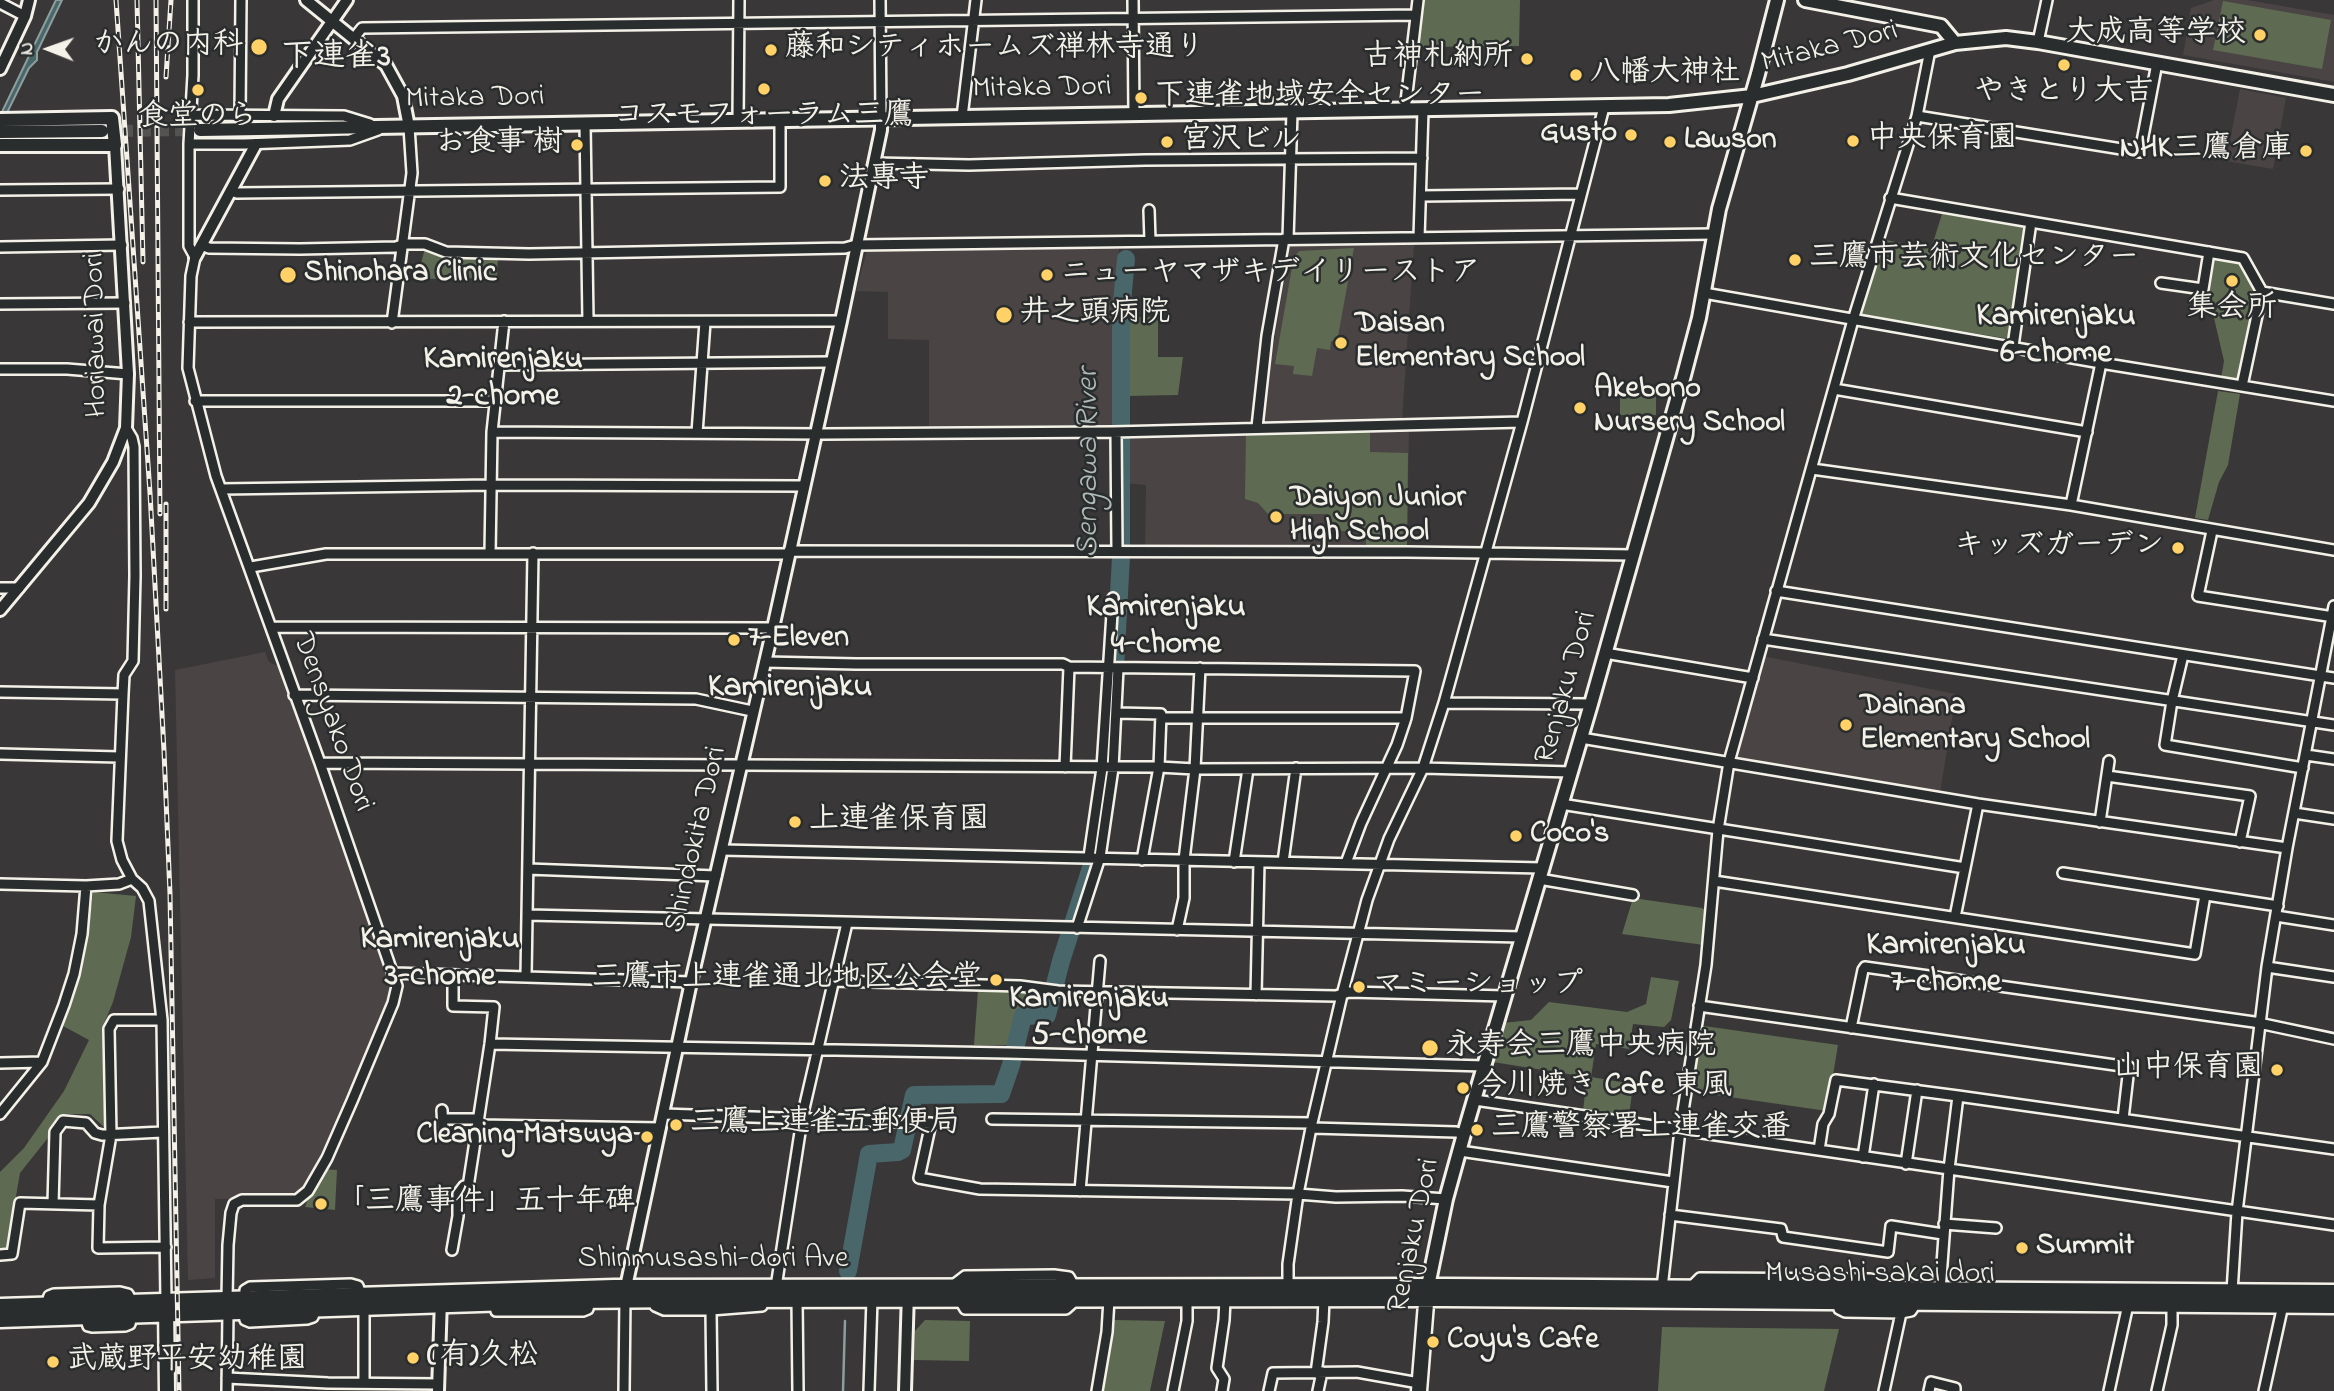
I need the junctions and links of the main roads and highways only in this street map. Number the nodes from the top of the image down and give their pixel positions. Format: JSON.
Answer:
{"nodes":[{"id":1,"x":1777,"y":0,"type":"edge"},
{"id":2,"x":1805,"y":0,"type":"edge"},
{"id":3,"x":1955,"y":43,"type":"junction"},
{"id":4,"x":2334,"y":95,"type":"edge"},
{"id":5,"x":1752,"y":96,"type":"junction"},
{"id":6,"x":0,"y":120,"type":"edge"},
{"id":7,"x":200,"y":130,"type":"tunnel mouth"},
{"id":8,"x":102,"y":131,"type":"tunnel mouth"},
{"id":9,"x":0,"y":132,"type":"edge"},
{"id":10,"x":0,"y":145,"type":"edge"},
{"id":11,"x":2334,"y":1292,"type":"edge"},
{"id":12,"x":908,"y":1293,"type":"junction"},
{"id":13,"x":1076,"y":1293,"type":"junction"},
{"id":14,"x":1427,"y":1293,"type":"junction"},
{"id":15,"x":625,"y":1294,"type":"junction"},
{"id":16,"x":1940,"y":1296,"type":"junction"},
{"id":17,"x":2129,"y":1297,"type":"junction"},
{"id":18,"x":441,"y":1298,"type":"junction"},
{"id":19,"x":362,"y":1301,"type":"junction"},
{"id":20,"x":236,"y":1305,"type":"junction"},
{"id":21,"x":0,"y":1306,"type":"edge"},
{"id":22,"x":2334,"y":1306,"type":"edge"},
{"id":23,"x":166,"y":1308,"type":"junction"},
{"id":24,"x":132,"y":1309,"type":"junction"},
{"id":25,"x":0,"y":1320,"type":"edge"},
{"id":26,"x":1419,"y":1387,"type":"edge"},
{"id":27,"x":167,"y":1391,"type":"edge"}],
"edges":[{"from":1,"to":5,"type":"main road","name":"Renjaku Dori"},
{"from":2,"to":3,"type":"main road"},
{"from":3,"to":4,"type":"main road","name":"Mitaka Dori"},
{"from":3,"to":5,"type":"main road","name":"Mitaka Dori"},
{"from":5,"to":7,"type":"main road","name":"Mitaka Dori"},
{"from":5,"to":14,"type":"main road","name":"Renjaku Dori"},
{"from":6,"to":10,"type":"main road"},
{"from":8,"to":9,"type":"main road"},
{"from":11,"to":17,"type":"main road","name":"Musashi sakai dori"},
{"from":12,"to":13,"type":"main road","name":"Shinmusashi-dori Ave"},
{"from":12,"to":15,"type":"main road","name":"Shinmusashi-dori Ave"},
{"from":12,"to":15,"type":"main road","name":"Shinmusashi-dori Ave"},
{"from":13,"to":14,"type":"main road","name":"Shinmusashi-dori Ave"},
{"from":13,"to":14,"type":"main road","name":"Shinmusashi-dori Ave"},
{"from":14,"to":16,"type":"main road","name":"Musashi sakai dori"},
{"from":14,"to":16,"type":"main road","name":"Musashi sakai dori"},
{"from":14,"to":26,"type":"main road","name":"Renjaku Dori"},
{"from":15,"to":18,"type":"main road","name":"Shinmusashi-dori Ave"},
{"from":15,"to":18,"type":"main road","name":"Shinmusashi-dori Ave"},
{"from":16,"to":17,"type":"main road","name":"Musashi sakai dori"},
{"from":17,"to":22,"type":"main road","name":"Musashi sakai dori"},
{"from":18,"to":19,"type":"main road","name":"Shinmusashi-dori Ave"},
{"from":19,"to":20,"type":"main road","name":"Shinmusashi-dori Ave"},
{"from":19,"to":20,"type":"main road","name":"Shinmusashi-dori Ave"},
{"from":20,"to":23,"type":"main road","name":"Shinmusashi-dori Ave"},
{"from":21,"to":24,"type":"main road","name":"Shinmusashi-dori Ave"},
{"from":23,"to":24,"type":"main road","name":"Shinmusashi-dori Ave"},
{"from":23,"to":27,"type":"main road"},
{"from":24,"to":25,"type":"main road","name":"Shinmusashi-dori Ave"}]}
